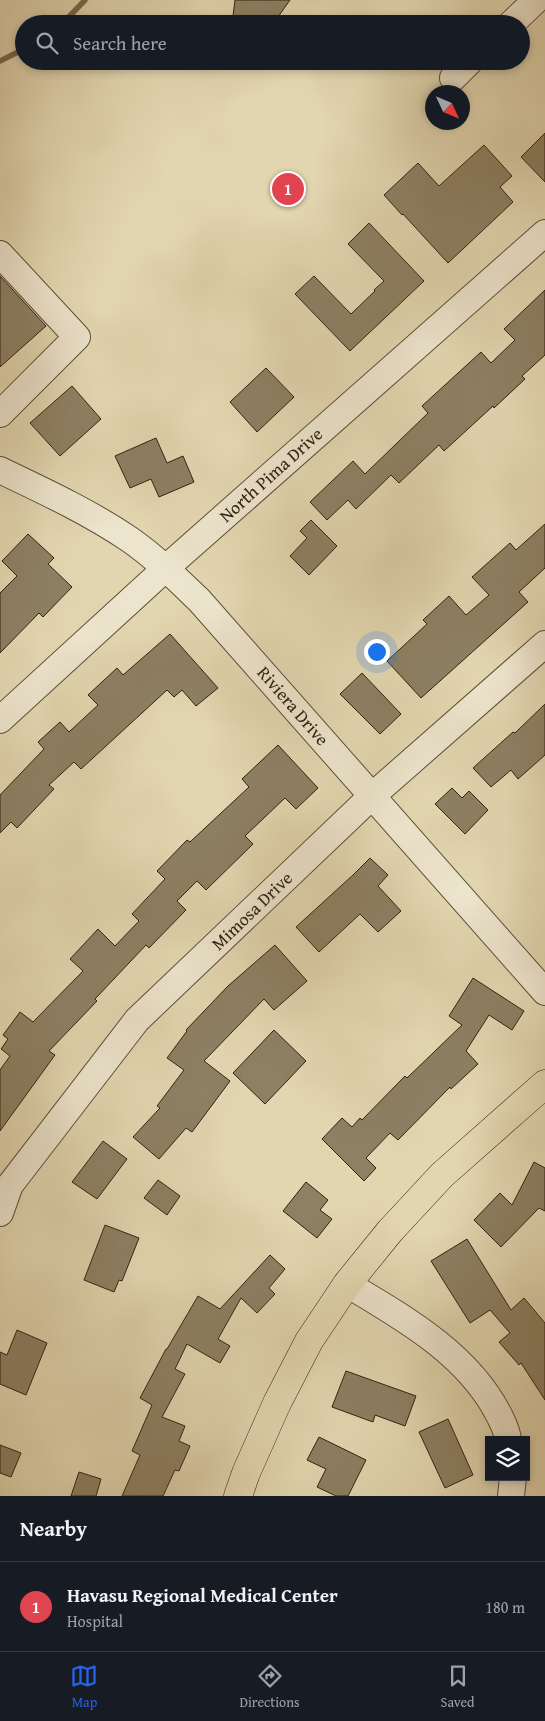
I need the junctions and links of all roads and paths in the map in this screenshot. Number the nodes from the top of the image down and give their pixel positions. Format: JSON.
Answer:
{"nodes":[{"id":1,"x":536,"y":0,"type":"edge"},
{"id":2,"x":520,"y":15,"type":"edge"},
{"id":3,"x":545,"y":233,"type":"edge"},
{"id":4,"x":0,"y":254,"type":"edge"},
{"id":5,"x":0,"y":414,"type":"edge"},
{"id":6,"x":0,"y":470,"type":"edge"},
{"id":7,"x":166,"y":568,"type":"junction"},
{"id":8,"x":545,"y":644,"type":"edge"},
{"id":9,"x":0,"y":720,"type":"edge"},
{"id":10,"x":372,"y":796,"type":"junction"},
{"id":11,"x":545,"y":992,"type":"edge"},
{"id":12,"x":544,"y":1087,"type":"edge"},
{"id":13,"x":0,"y":1213,"type":"edge"},
{"id":14,"x":348,"y":1284,"type":"junction"},
{"id":15,"x":508,"y":1436,"type":"edge"},
{"id":16,"x":513,"y":1481,"type":"edge"},
{"id":17,"x":238,"y":1496,"type":"edge"},
{"id":18,"x":511,"y":1496,"type":"edge"}],
"edges":[{"from":1,"to":2,"type":"street"},
{"from":3,"to":7,"type":"street","name":"North Pima Drive"},
{"from":4,"to":5,"type":"street"},
{"from":6,"to":7,"type":"street","name":"Riviera Drive"},
{"from":7,"to":9,"type":"street","name":"North Pima Drive"},
{"from":7,"to":10,"type":"street","name":"Riviera Drive"},
{"from":8,"to":10,"type":"street","name":"Mimosa Drive"},
{"from":10,"to":11,"type":"street","name":"Riviera Drive"},
{"from":10,"to":13,"type":"street","name":"Mimosa Drive"},
{"from":12,"to":14,"type":"main road"},
{"from":14,"to":15,"type":"street"},
{"from":14,"to":17,"type":"main road"},
{"from":16,"to":18,"type":"street"}]}
